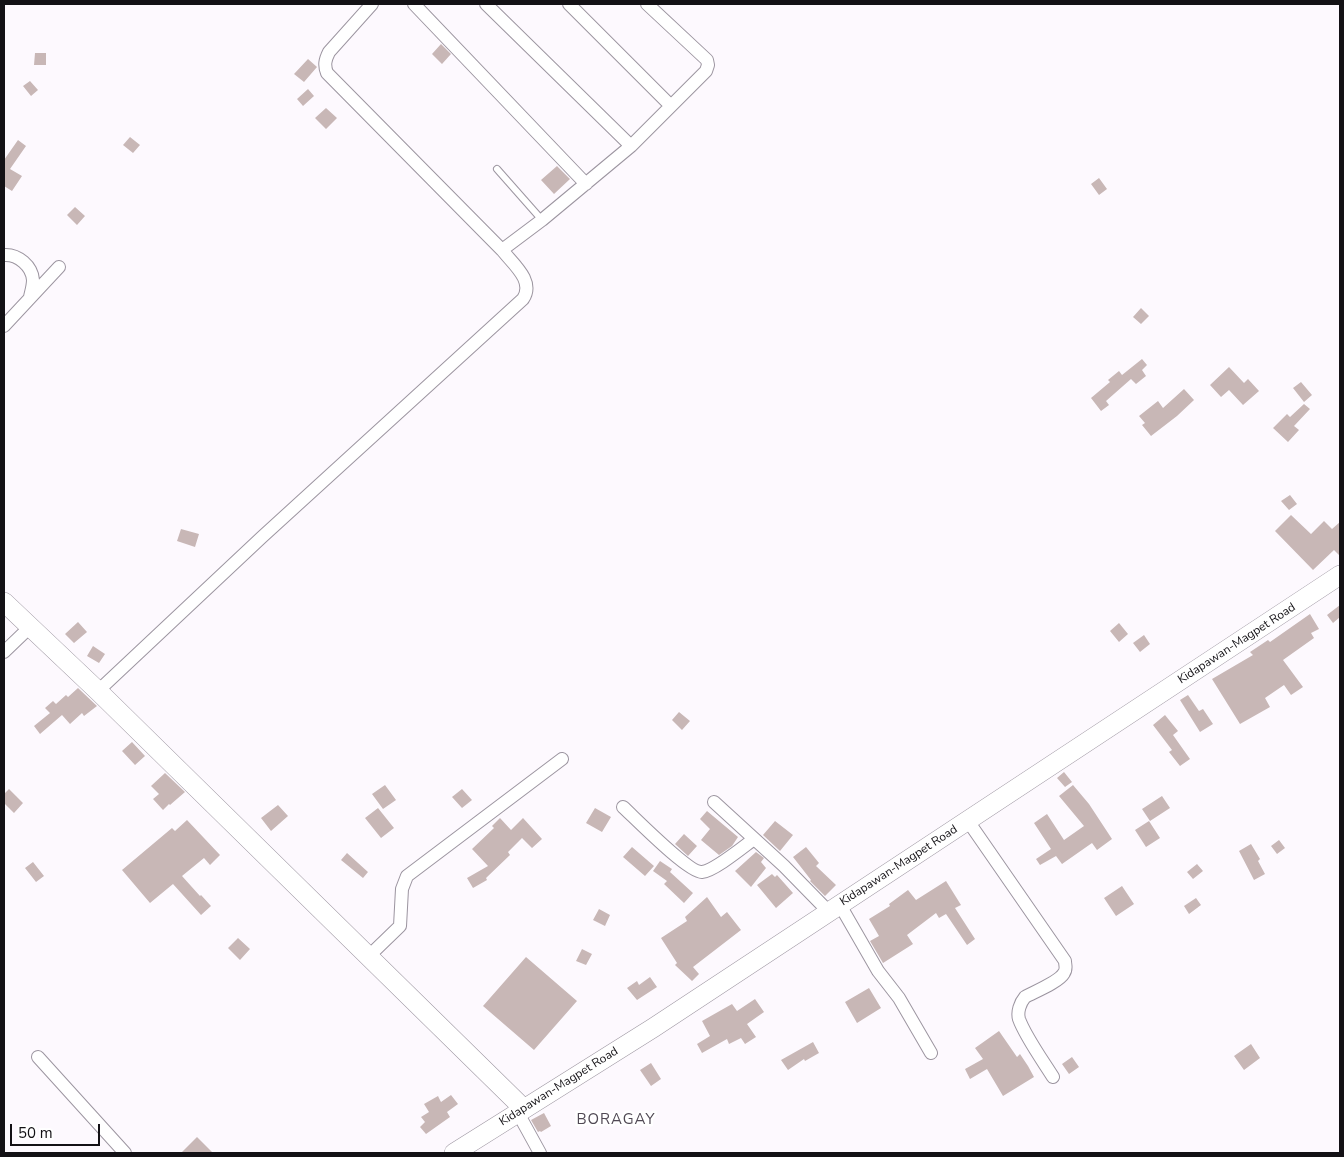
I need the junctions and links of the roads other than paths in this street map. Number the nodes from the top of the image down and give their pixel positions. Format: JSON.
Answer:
{"nodes":[{"id":1,"x":372,"y":4,"type":"edge"},
{"id":2,"x":414,"y":4,"type":"edge"},
{"id":3,"x":486,"y":4,"type":"edge"},
{"id":4,"x":569,"y":4,"type":"edge"},
{"id":5,"x":647,"y":4,"type":"edge"},
{"id":6,"x":671,"y":106,"type":"junction"},
{"id":7,"x":631,"y":146,"type":"junction"},
{"id":8,"x":497,"y":169,"type":"dead end"},
{"id":9,"x":586,"y":184,"type":"junction"},
{"id":10,"x":542,"y":220,"type":"junction"},
{"id":11,"x":502,"y":250,"type":"junction"},
{"id":12,"x":4,"y":255,"type":"edge"},
{"id":13,"x":59,"y":267,"type":"dead end"},
{"id":14,"x":30,"y":298,"type":"junction"},
{"id":15,"x":4,"y":326,"type":"edge"},
{"id":16,"x":1340,"y":575,"type":"edge"},
{"id":17,"x":4,"y":602,"type":"edge"},
{"id":18,"x":30,"y":627,"type":"junction"},
{"id":19,"x":4,"y":652,"type":"edge"},
{"id":20,"x":98,"y":691,"type":"junction"},
{"id":21,"x":562,"y":760,"type":"dead end"},
{"id":22,"x":714,"y":802,"type":"dead end"},
{"id":23,"x":623,"y":807,"type":"dead end"},
{"id":24,"x":968,"y":821,"type":"junction"},
{"id":25,"x":754,"y":839,"type":"junction"},
{"id":26,"x":834,"y":908,"type":"junction"},
{"id":27,"x":368,"y":956,"type":"junction"},
{"id":28,"x":931,"y":1053,"type":"dead end"},
{"id":29,"x":38,"y":1057,"type":"dead end"},
{"id":30,"x":1053,"y":1077,"type":"dead end"},
{"id":31,"x":521,"y":1111,"type":"junction"},
{"id":32,"x":125,"y":1153,"type":"edge"},
{"id":33,"x":454,"y":1153,"type":"edge"},
{"id":34,"x":540,"y":1153,"type":"edge"}],
"edges":[{"from":1,"to":11,"type":"street"},
{"from":2,"to":9,"type":"street"},
{"from":3,"to":7,"type":"street"},
{"from":4,"to":6,"type":"street"},
{"from":5,"to":6,"type":"street"},
{"from":6,"to":7,"type":"street"},
{"from":7,"to":9,"type":"street"},
{"from":8,"to":10,"type":"lane"},
{"from":9,"to":10,"type":"street"},
{"from":10,"to":11,"type":"street"},
{"from":11,"to":20,"type":"street"},
{"from":12,"to":14,"type":"street"},
{"from":13,"to":14,"type":"street"},
{"from":14,"to":15,"type":"street"},
{"from":16,"to":24,"type":"main road","name":"Kidapawan-Magpet Road"},
{"from":17,"to":18,"type":"main road"},
{"from":18,"to":19,"type":"street"},
{"from":18,"to":20,"type":"main road"},
{"from":20,"to":27,"type":"main road"},
{"from":21,"to":27,"type":"street"},
{"from":22,"to":25,"type":"street"},
{"from":23,"to":25,"type":"street"},
{"from":24,"to":26,"type":"main road","name":"Kidapawan-Magpet Road"},
{"from":24,"to":30,"type":"street"},
{"from":25,"to":26,"type":"street"},
{"from":26,"to":28,"type":"street"},
{"from":26,"to":31,"type":"main road","name":"Kidapawan-Magpet Road"},
{"from":27,"to":31,"type":"main road"},
{"from":29,"to":32,"type":"street"},
{"from":31,"to":33,"type":"main road","name":"Kidapawan-Magpet Road"},
{"from":31,"to":34,"type":"street"}]}
